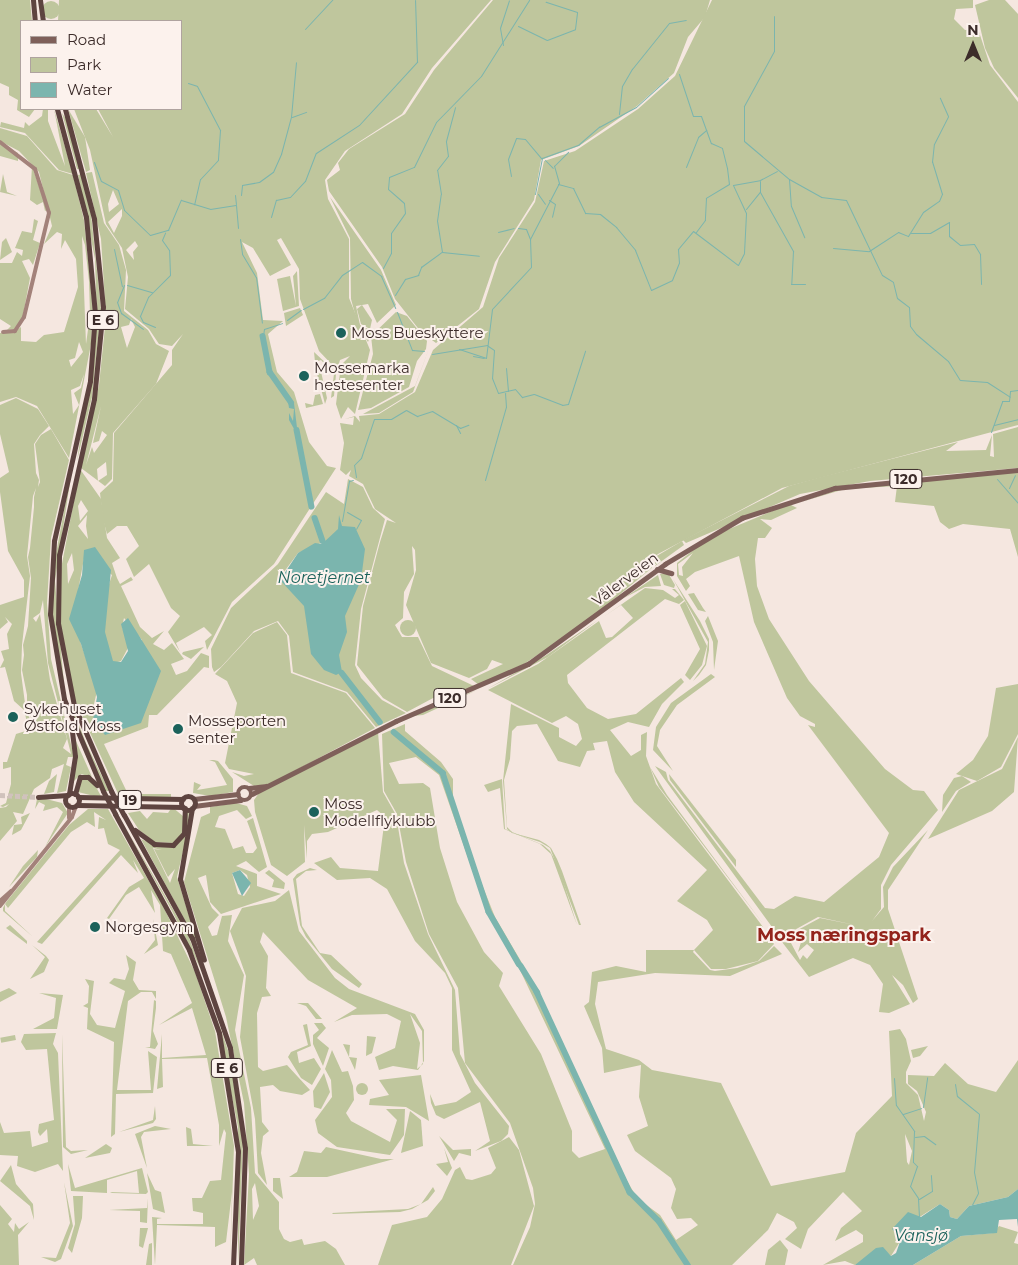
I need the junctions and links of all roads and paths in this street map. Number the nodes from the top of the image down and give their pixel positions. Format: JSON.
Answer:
{"nodes":[{"id":1,"x":32,"y":0,"type":"edge"},
{"id":2,"x":40,"y":0,"type":"edge"},
{"id":3,"x":36,"y":20,"type":"edge"},
{"id":4,"x":43,"y":20,"type":"edge"},
{"id":5,"x":57,"y":110,"type":"edge"},
{"id":6,"x":65,"y":110,"type":"edge"},
{"id":7,"x":0,"y":142,"type":"edge"},
{"id":8,"x":3,"y":332,"type":"dead end"},
{"id":9,"x":1018,"y":470,"type":"edge"},
{"id":10,"x":657,"y":569,"type":"junction"},
{"id":11,"x":671,"y":573,"type":"dead end"},
{"id":12,"x":69,"y":715,"type":"junction"},
{"id":13,"x":272,"y":785,"type":"junction"},
{"id":14,"x":249,"y":788,"type":"junction"},
{"id":15,"x":103,"y":791,"type":"junction"},
{"id":16,"x":238,"y":794,"type":"junction"},
{"id":17,"x":252,"y":794,"type":"junction"},
{"id":18,"x":73,"y":795,"type":"junction"},
{"id":19,"x":38,"y":797,"type":"tunnel mouth"},
{"id":20,"x":51,"y":797,"type":"junction"},
{"id":21,"x":183,"y":799,"type":"junction"},
{"id":22,"x":194,"y":799,"type":"junction"},
{"id":23,"x":241,"y":800,"type":"junction"},
{"id":24,"x":68,"y":804,"type":"junction"},
{"id":25,"x":76,"y":805,"type":"junction"},
{"id":26,"x":193,"y":807,"type":"junction"},
{"id":27,"x":184,"y":808,"type":"junction"},
{"id":28,"x":69,"y":820,"type":"junction"},
{"id":29,"x":127,"y":821,"type":"junction"},
{"id":30,"x":11,"y":891,"type":"junction"},
{"id":31,"x":0,"y":901,"type":"edge"},
{"id":32,"x":0,"y":906,"type":"edge"},
{"id":33,"x":207,"y":973,"type":"junction"},
{"id":34,"x":233,"y":1265,"type":"edge"},
{"id":35,"x":240,"y":1265,"type":"edge"}],
"edges":[{"from":1,"to":3,"type":"highway"},
{"from":2,"to":4,"type":"highway"},
{"from":5,"to":12,"type":"highway","number":"E 6"},
{"from":6,"to":29,"type":"highway","number":"E 6","bridge":true},
{"from":7,"to":8,"type":"street"},
{"from":9,"to":10,"type":"main road","name":"Vålerveien","number":"120"},
{"from":10,"to":11,"type":"main road"},
{"from":10,"to":13,"type":"main road","name":"Vålerveien","number":"120"},
{"from":12,"to":15,"type":"highway","number":"E 6"},
{"from":12,"to":18,"type":"highway","number":"E 6"},
{"from":13,"to":14,"type":"main road","name":"Vålerveien","number":"120"},
{"from":13,"to":17,"type":"main road","name":"Vålerveien","number":"120"},
{"from":14,"to":16,"type":"main road","number":"120"},
{"from":14,"to":17,"type":"main road"},
{"from":15,"to":18,"type":"highway","number":"E 6"},
{"from":15,"to":34,"type":"highway","number":"E 6","bridge":true},
{"from":16,"to":22,"type":"main road","number":"120"},
{"from":16,"to":23,"type":"main road"},
{"from":17,"to":23,"type":"main road","number":"120"},
{"from":18,"to":20,"type":"highway","number":"19"},
{"from":18,"to":21,"type":"highway","number":"19"},
{"from":18,"to":24,"type":"highway"},
{"from":18,"to":25,"type":"highway"},
{"from":19,"to":20,"type":"highway","number":"19"},
{"from":20,"to":24,"type":"highway","number":"19"},
{"from":21,"to":22,"type":"highway","number":"19"},
{"from":21,"to":27,"type":"highway"},
{"from":22,"to":26,"type":"highway"},
{"from":23,"to":26,"type":"main road","number":"120"},
{"from":24,"to":25,"type":"highway","number":"19"},
{"from":24,"to":28,"type":"street"},
{"from":25,"to":27,"type":"highway","number":"19"},
{"from":25,"to":28,"type":"street"},
{"from":26,"to":27,"type":"highway","number":"19"},
{"from":26,"to":33,"type":"highway","number":"E 6"},
{"from":27,"to":29,"type":"highway","number":"E 6"},
{"from":28,"to":30,"type":"street"},
{"from":29,"to":33,"type":"highway","number":"E 6"},
{"from":30,"to":31,"type":"street"},
{"from":30,"to":32,"type":"street"},
{"from":33,"to":35,"type":"highway","number":"E 6"}]}
